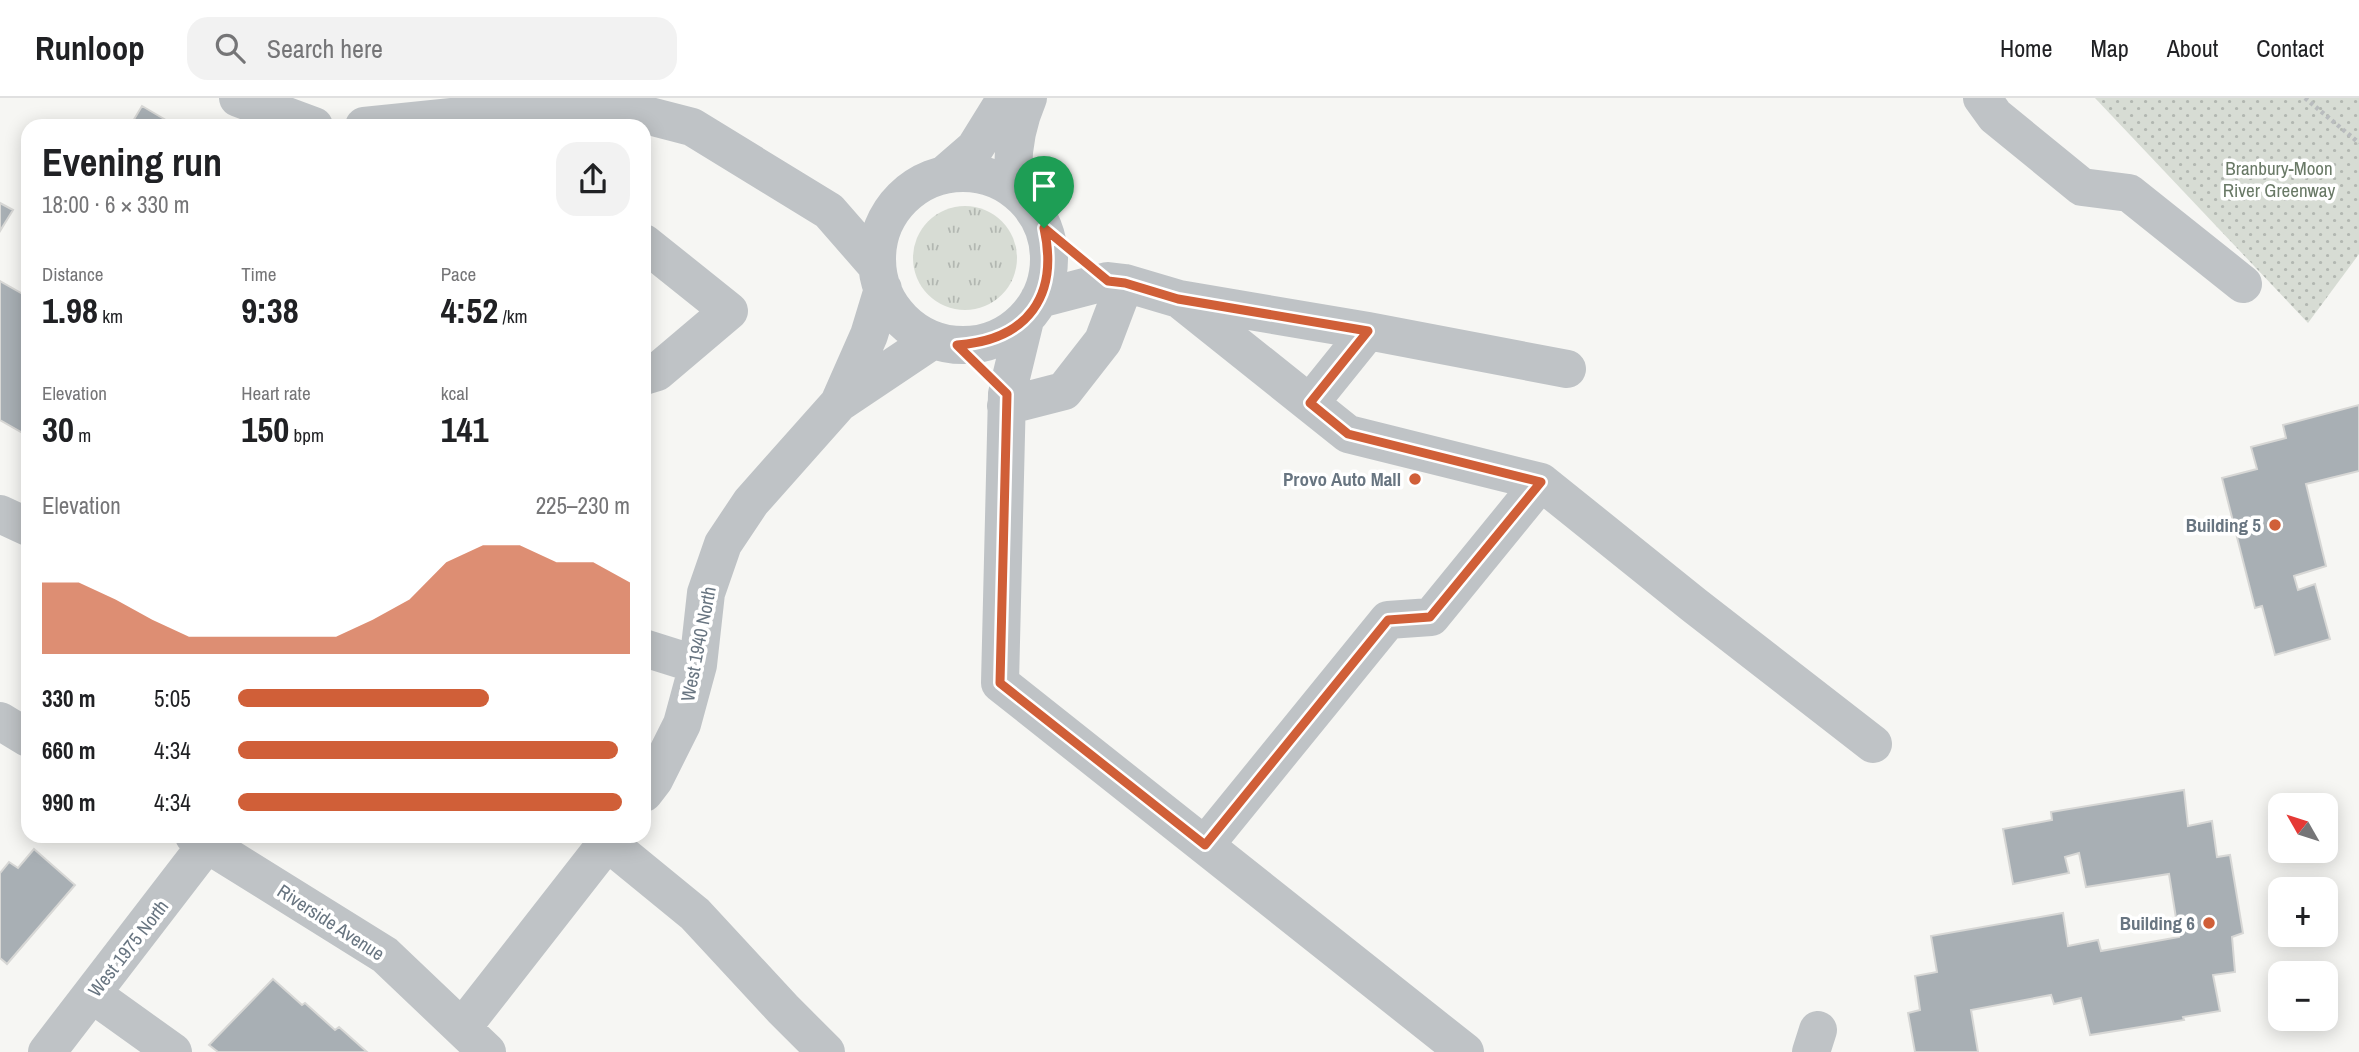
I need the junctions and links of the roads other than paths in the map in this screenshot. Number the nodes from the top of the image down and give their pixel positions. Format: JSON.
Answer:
{"nodes":[{"id":1,"x":238,"y":98,"type":"edge"},
{"id":2,"x":1006,"y":98,"type":"edge"},
{"id":3,"x":1028,"y":98,"type":"edge"},
{"id":4,"x":1982,"y":98,"type":"edge"},
{"id":5,"x":596,"y":114,"type":"edge"},
{"id":6,"x":295,"y":119,"type":"edge"},
{"id":7,"x":499,"y":119,"type":"edge"},
{"id":8,"x":633,"y":119,"type":"edge"},
{"id":9,"x":651,"y":121,"type":"edge"},
{"id":10,"x":945,"y":174,"type":"junction"},
{"id":11,"x":1014,"y":189,"type":"junction"},
{"id":12,"x":902,"y":198,"type":"junction"},
{"id":13,"x":829,"y":211,"type":"junction"},
{"id":14,"x":1044,"y":228,"type":"junction"},
{"id":15,"x":651,"y":249,"type":"edge"},
{"id":16,"x":880,"y":278,"type":"junction"},
{"id":17,"x":1116,"y":282,"type":"junction"},
{"id":18,"x":2243,"y":284,"type":"dead end"},
{"id":19,"x":1178,"y":299,"type":"junction"},
{"id":20,"x":1032,"y":309,"type":"junction"},
{"id":21,"x":1368,"y":331,"type":"junction"},
{"id":22,"x":945,"y":342,"type":"junction"},
{"id":23,"x":1567,"y":369,"type":"dead end"},
{"id":24,"x":651,"y":374,"type":"edge"},
{"id":25,"x":1007,"y":400,"type":"junction"},
{"id":26,"x":838,"y":403,"type":"junction"},
{"id":27,"x":1310,"y":403,"type":"junction"},
{"id":28,"x":1541,"y":482,"type":"junction"},
{"id":29,"x":0,"y":514,"type":"edge"},
{"id":30,"x":21,"y":524,"type":"edge"},
{"id":31,"x":651,"y":650,"type":"edge"},
{"id":32,"x":698,"y":664,"type":"junction"},
{"id":33,"x":0,"y":722,"type":"edge"},
{"id":34,"x":21,"y":734,"type":"edge"},
{"id":35,"x":1873,"y":744,"type":"dead end"},
{"id":36,"x":651,"y":784,"type":"edge"},
{"id":37,"x":202,"y":843,"type":"edge"},
{"id":38,"x":211,"y":843,"type":"edge"},
{"id":39,"x":607,"y":843,"type":"edge"},
{"id":40,"x":615,"y":843,"type":"edge"},
{"id":41,"x":1205,"y":845,"type":"junction"},
{"id":42,"x":92,"y":994,"type":"junction"},
{"id":43,"x":474,"y":1040,"type":"edge"},
{"id":44,"x":47,"y":1052,"type":"edge"},
{"id":45,"x":173,"y":1052,"type":"edge"},
{"id":46,"x":826,"y":1052,"type":"edge"},
{"id":47,"x":1465,"y":1052,"type":"edge"}],
"edges":[{"from":1,"to":6,"type":"street"},
{"from":2,"to":10,"type":"street"},
{"from":3,"to":11,"type":"street"},
{"from":4,"to":18,"type":"street"},
{"from":5,"to":7,"type":"street"},
{"from":5,"to":8,"type":"street"},
{"from":9,"to":13,"type":"street"},
{"from":10,"to":11,"type":"street"},
{"from":10,"to":12,"type":"street"},
{"from":11,"to":14,"type":"street"},
{"from":12,"to":13,"type":"street"},
{"from":12,"to":16,"type":"street"},
{"from":13,"to":16,"type":"street"},
{"from":14,"to":17,"type":"street"},
{"from":14,"to":20,"type":"street"},
{"from":15,"to":24,"type":"street"},
{"from":16,"to":22,"type":"street"},
{"from":16,"to":26,"type":"street","name":"West 1940 North"},
{"from":17,"to":19,"type":"street"},
{"from":17,"to":20,"type":"street"},
{"from":17,"to":25,"type":"street"},
{"from":19,"to":21,"type":"street"},
{"from":19,"to":27,"type":"street"},
{"from":20,"to":22,"type":"street"},
{"from":20,"to":25,"type":"street"},
{"from":21,"to":23,"type":"street"},
{"from":21,"to":27,"type":"street"},
{"from":22,"to":25,"type":"street"},
{"from":22,"to":26,"type":"street","name":"West 1940 North"},
{"from":25,"to":41,"type":"street"},
{"from":26,"to":32,"type":"street","name":"West 1940 North"},
{"from":27,"to":28,"type":"street"},
{"from":28,"to":35,"type":"street"},
{"from":28,"to":41,"type":"street"},
{"from":29,"to":30,"type":"street"},
{"from":31,"to":32,"type":"street"},
{"from":32,"to":36,"type":"street","name":"West 1940 North"},
{"from":33,"to":34,"type":"street"},
{"from":37,"to":42,"type":"street","name":"West 1975 North"},
{"from":38,"to":43,"type":"street","name":"Riverside Avenue"},
{"from":39,"to":43,"type":"street"},
{"from":40,"to":46,"type":"street"},
{"from":41,"to":47,"type":"street"},
{"from":42,"to":44,"type":"street","name":"West 1975 North"},
{"from":42,"to":45,"type":"street"}]}
